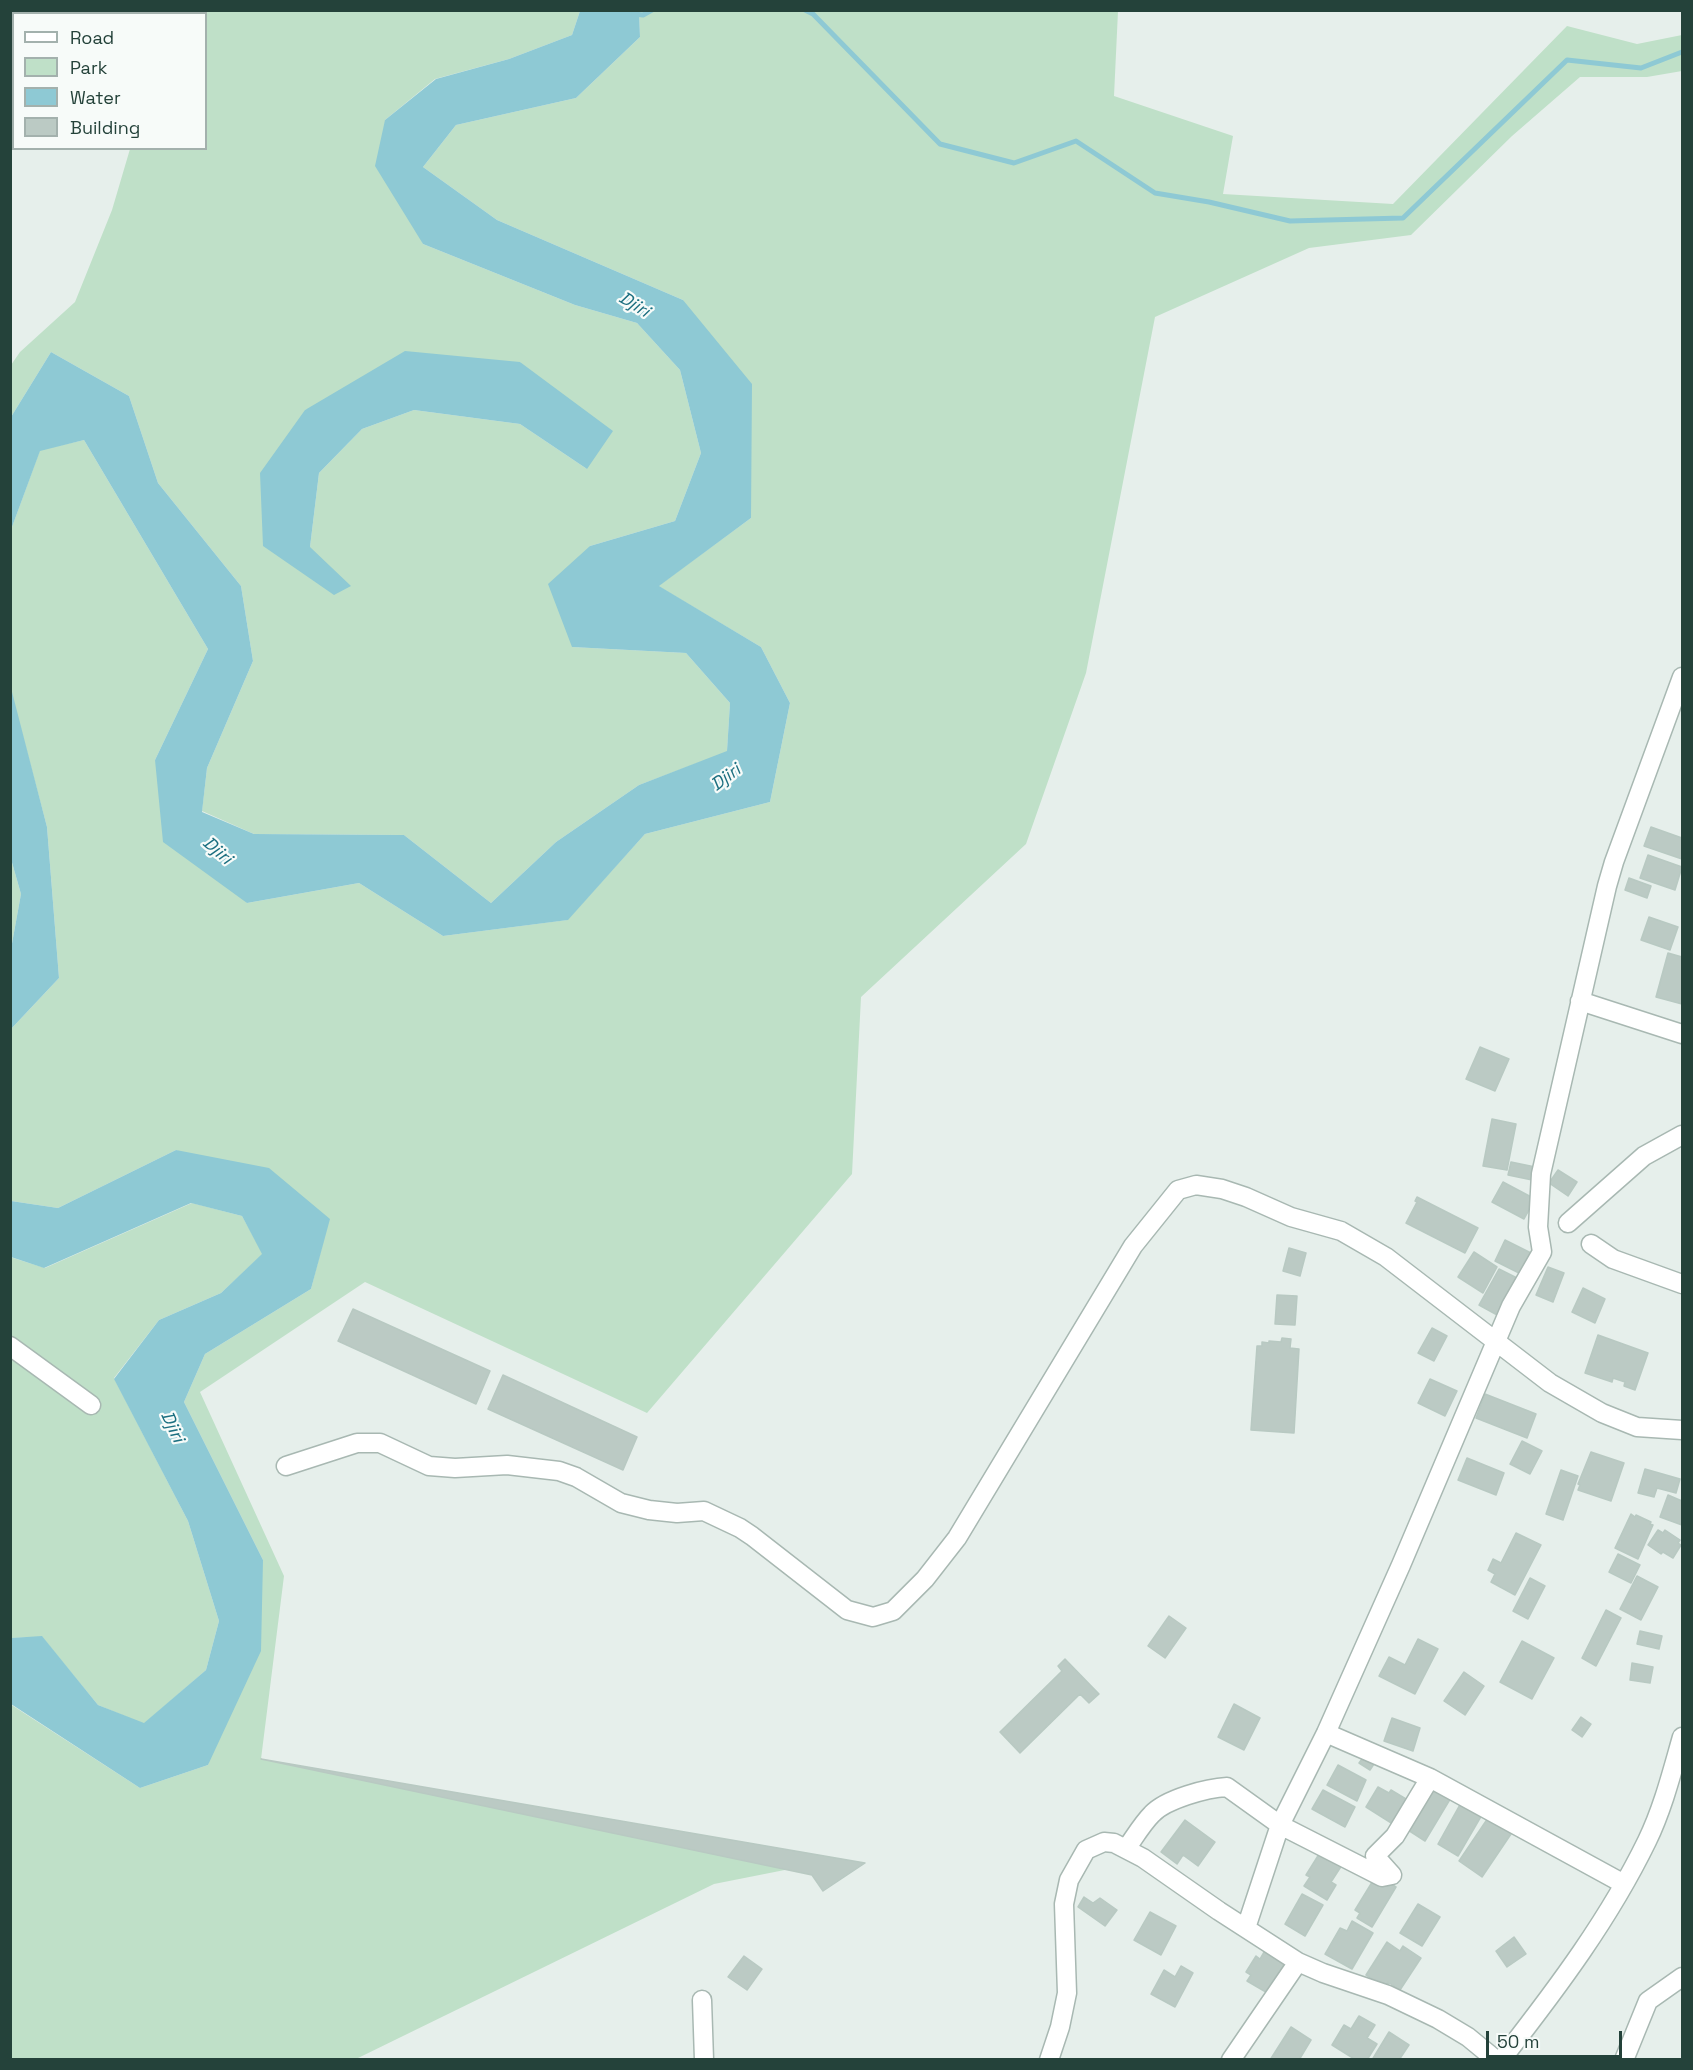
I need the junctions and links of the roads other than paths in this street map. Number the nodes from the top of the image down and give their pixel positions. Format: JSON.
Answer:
{"nodes":[{"id":1,"x":1683,"y":677,"type":"edge"},
{"id":2,"x":1580,"y":1001,"type":"junction"},
{"id":3,"x":1683,"y":1034,"type":"edge"},
{"id":4,"x":1683,"y":1135,"type":"edge"},
{"id":5,"x":1568,"y":1223,"type":"dead end"},
{"id":6,"x":1591,"y":1244,"type":"dead end"},
{"id":7,"x":1683,"y":1284,"type":"edge"},
{"id":8,"x":1497,"y":1341,"type":"junction"},
{"id":9,"x":10,"y":1346,"type":"edge"},
{"id":10,"x":91,"y":1405,"type":"dead end"},
{"id":11,"x":1683,"y":1430,"type":"edge"},
{"id":12,"x":286,"y":1466,"type":"dead end"},
{"id":13,"x":1326,"y":1733,"type":"junction"},
{"id":14,"x":1683,"y":1737,"type":"edge"},
{"id":15,"x":1430,"y":1778,"type":"junction"},
{"id":16,"x":1280,"y":1825,"type":"junction"},
{"id":17,"x":1126,"y":1850,"type":"junction"},
{"id":18,"x":1624,"y":1884,"type":"junction"},
{"id":19,"x":1246,"y":1928,"type":"junction"},
{"id":20,"x":1298,"y":1962,"type":"junction"},
{"id":21,"x":1683,"y":1977,"type":"edge"},
{"id":22,"x":702,"y":2000,"type":"dead end"},
{"id":23,"x":704,"y":2060,"type":"edge"},
{"id":24,"x":1049,"y":2060,"type":"edge"},
{"id":25,"x":1231,"y":2060,"type":"edge"},
{"id":26,"x":1496,"y":2060,"type":"edge"},
{"id":27,"x":1504,"y":2060,"type":"edge"},
{"id":28,"x":1624,"y":2060,"type":"edge"}],
"edges":[{"from":1,"to":2,"type":"street"},
{"from":2,"to":3,"type":"street"},
{"from":2,"to":8,"type":"street"},
{"from":4,"to":5,"type":"street"},
{"from":6,"to":7,"type":"street"},
{"from":8,"to":11,"type":"street"},
{"from":8,"to":12,"type":"street"},
{"from":8,"to":13,"type":"street"},
{"from":9,"to":10,"type":"street"},
{"from":13,"to":15,"type":"street"},
{"from":13,"to":16,"type":"street"},
{"from":14,"to":18,"type":"street"},
{"from":15,"to":16,"type":"street"},
{"from":15,"to":18,"type":"street"},
{"from":16,"to":17,"type":"street"},
{"from":16,"to":19,"type":"street"},
{"from":17,"to":19,"type":"street"},
{"from":17,"to":24,"type":"street"},
{"from":18,"to":27,"type":"street"},
{"from":19,"to":20,"type":"street"},
{"from":20,"to":25,"type":"street"},
{"from":20,"to":26,"type":"street"},
{"from":21,"to":28,"type":"street"},
{"from":22,"to":23,"type":"street"}]}
